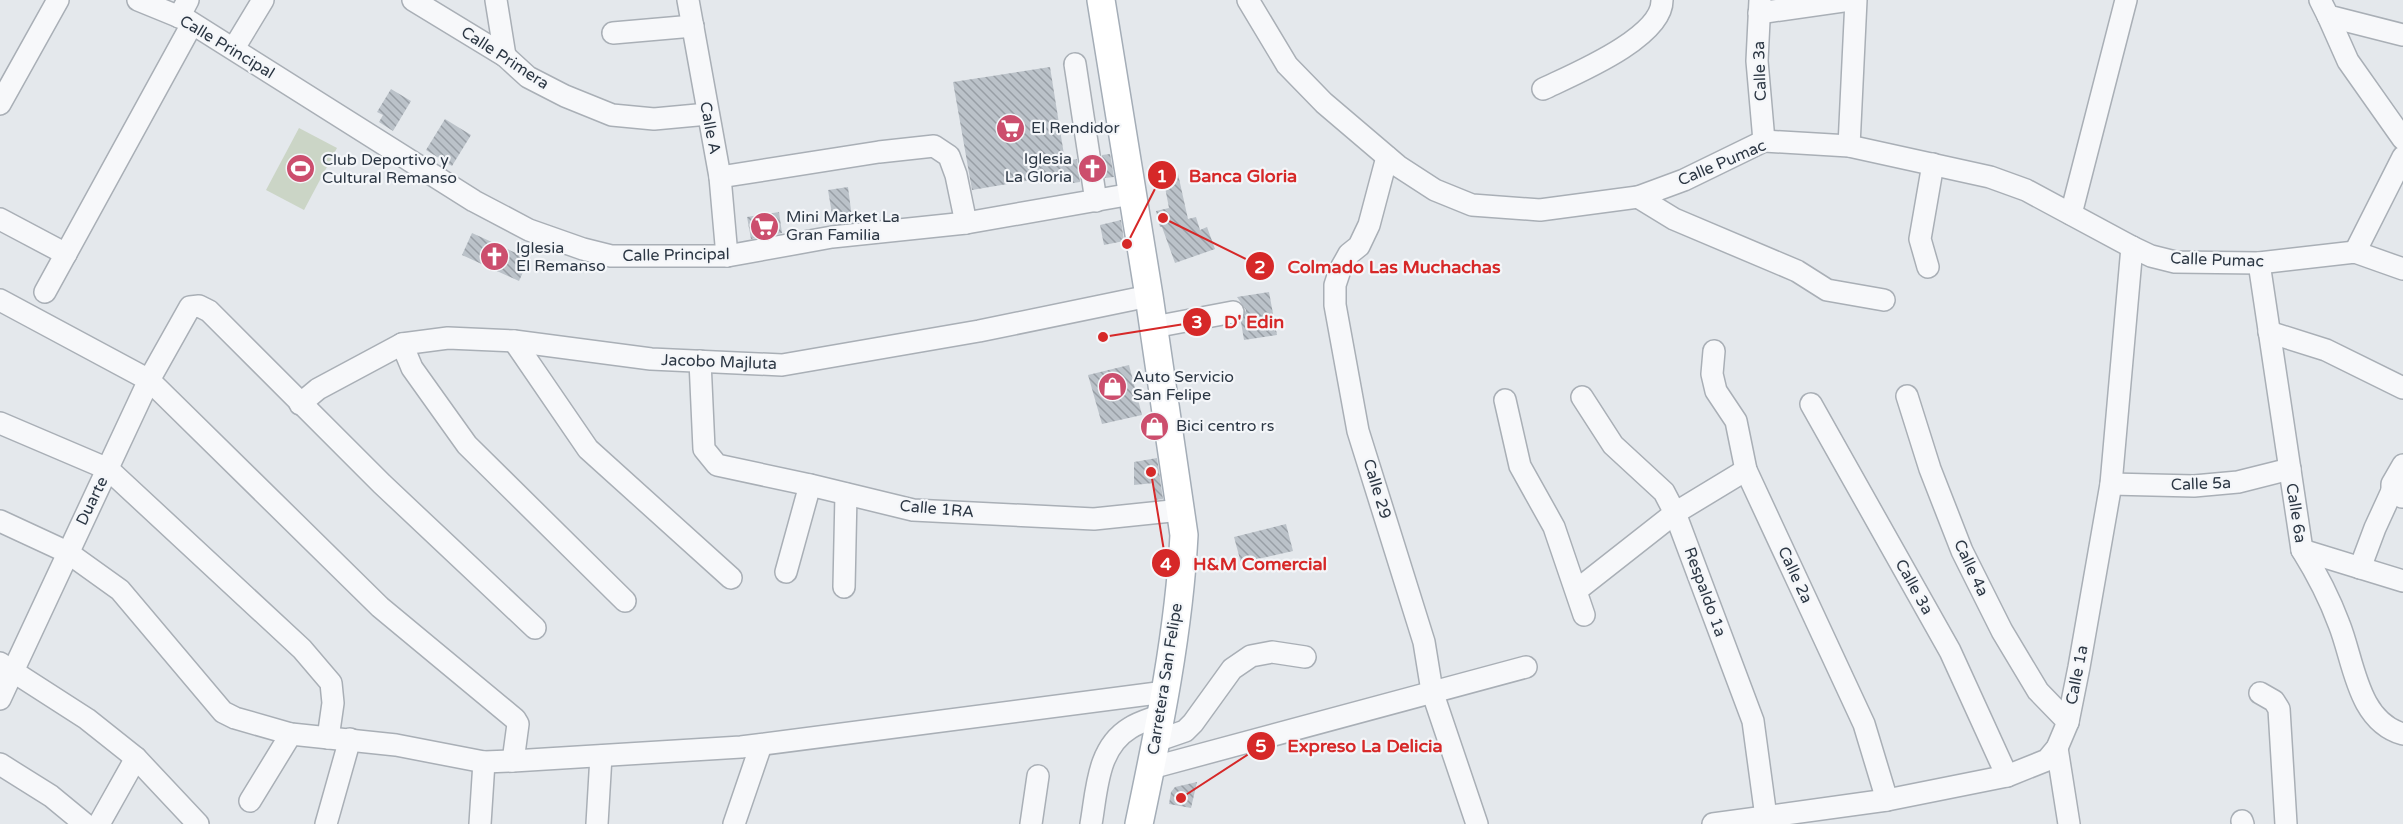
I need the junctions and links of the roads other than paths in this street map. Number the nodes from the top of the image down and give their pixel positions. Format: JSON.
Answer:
{"nodes":[{"id":1,"x":58,"y":0,"type":"edge"},
{"id":2,"x":138,"y":0,"type":"edge"},
{"id":3,"x":263,"y":0,"type":"edge"},
{"id":4,"x":413,"y":0,"type":"edge"},
{"id":5,"x":496,"y":0,"type":"edge"},
{"id":6,"x":688,"y":0,"type":"edge"},
{"id":7,"x":1101,"y":0,"type":"edge"},
{"id":8,"x":1248,"y":0,"type":"edge"},
{"id":9,"x":1662,"y":0,"type":"edge"},
{"id":10,"x":1850,"y":0,"type":"edge"},
{"id":11,"x":1856,"y":0,"type":"edge"},
{"id":12,"x":2126,"y":0,"type":"edge"},
{"id":13,"x":1759,"y":6,"type":"edge"},
{"id":14,"x":2324,"y":8,"type":"edge"},
{"id":15,"x":186,"y":14,"type":"edge"},
{"id":16,"x":693,"y":26,"type":"junction"},
{"id":17,"x":613,"y":33,"type":"dead end"},
{"id":18,"x":2403,"y":35,"type":"edge"},
{"id":19,"x":234,"y":48,"type":"junction"},
{"id":20,"x":505,"y":56,"type":"junction"},
{"id":21,"x":1076,"y":64,"type":"dead end"},
{"id":22,"x":1543,"y":89,"type":"dead end"},
{"id":23,"x":0,"y":104,"type":"edge"},
{"id":24,"x":708,"y":114,"type":"junction"},
{"id":25,"x":2403,"y":139,"type":"edge"},
{"id":26,"x":1764,"y":141,"type":"junction"},
{"id":27,"x":1849,"y":146,"type":"junction"},
{"id":28,"x":1387,"y":157,"type":"junction"},
{"id":29,"x":2403,"y":157,"type":"edge"},
{"id":30,"x":1933,"y":164,"type":"junction"},
{"id":31,"x":720,"y":177,"type":"junction"},
{"id":32,"x":1132,"y":194,"type":"junction"},
{"id":33,"x":1638,"y":198,"type":"junction"},
{"id":34,"x":1096,"y":201,"type":"junction"},
{"id":35,"x":2071,"y":214,"type":"junction"},
{"id":36,"x":0,"y":219,"type":"edge"},
{"id":37,"x":966,"y":223,"type":"junction"},
{"id":38,"x":2132,"y":247,"type":"junction"},
{"id":39,"x":2355,"y":252,"type":"junction"},
{"id":40,"x":66,"y":254,"type":"junction"},
{"id":41,"x":727,"y":256,"type":"junction"},
{"id":42,"x":2259,"y":263,"type":"junction"},
{"id":43,"x":1928,"y":267,"type":"dead end"},
{"id":44,"x":2403,"y":269,"type":"edge"},
{"id":45,"x":45,"y":292,"type":"dead end"},
{"id":46,"x":1149,"y":296,"type":"junction"},
{"id":47,"x":0,"y":300,"type":"edge"},
{"id":48,"x":1884,"y":300,"type":"dead end"},
{"id":49,"x":1233,"y":312,"type":"dead end"},
{"id":50,"x":1154,"y":327,"type":"junction"},
{"id":51,"x":2269,"y":332,"type":"junction"},
{"id":52,"x":514,"y":341,"type":"junction"},
{"id":53,"x":402,"y":344,"type":"junction"},
{"id":54,"x":1714,"y":351,"type":"dead end"},
{"id":55,"x":700,"y":361,"type":"junction"},
{"id":56,"x":149,"y":380,"type":"junction"},
{"id":57,"x":2403,"y":388,"type":"edge"},
{"id":58,"x":1907,"y":396,"type":"dead end"},
{"id":59,"x":1582,"y":398,"type":"dead end"},
{"id":60,"x":1505,"y":400,"type":"dead end"},
{"id":61,"x":1811,"y":404,"type":"dead end"},
{"id":62,"x":300,"y":405,"type":"junction"},
{"id":63,"x":0,"y":423,"type":"edge"},
{"id":64,"x":2403,"y":465,"type":"edge"},
{"id":65,"x":108,"y":469,"type":"junction"},
{"id":66,"x":2290,"y":469,"type":"junction"},
{"id":67,"x":1746,"y":470,"type":"junction"},
{"id":68,"x":2111,"y":484,"type":"junction"},
{"id":69,"x":810,"y":485,"type":"junction"},
{"id":70,"x":846,"y":494,"type":"junction"},
{"id":71,"x":2398,"y":494,"type":"edge"},
{"id":72,"x":1182,"y":510,"type":"junction"},
{"id":73,"x":1676,"y":513,"type":"junction"},
{"id":74,"x":0,"y":521,"type":"edge"},
{"id":75,"x":2302,"y":550,"type":"junction"},
{"id":76,"x":67,"y":552,"type":"junction"},
{"id":77,"x":2360,"y":568,"type":"junction"},
{"id":78,"x":786,"y":572,"type":"dead end"},
{"id":79,"x":730,"y":578,"type":"dead end"},
{"id":80,"x":2403,"y":581,"type":"edge"},
{"id":81,"x":844,"y":587,"type":"dead end"},
{"id":82,"x":1577,"y":590,"type":"junction"},
{"id":83,"x":625,"y":601,"type":"dead end"},
{"id":84,"x":1584,"y":615,"type":"dead end"},
{"id":85,"x":535,"y":628,"type":"dead end"},
{"id":86,"x":1305,"y":657,"type":"dead end"},
{"id":87,"x":7,"y":667,"type":"edge"},
{"id":88,"x":1526,"y":667,"type":"dead end"},
{"id":89,"x":1432,"y":691,"type":"junction"},
{"id":90,"x":2260,"y":693,"type":"dead end"},
{"id":91,"x":0,"y":699,"type":"edge"},
{"id":92,"x":1161,"y":716,"type":"junction"},
{"id":93,"x":2068,"y":722,"type":"junction"},
{"id":94,"x":291,"y":734,"type":"junction"},
{"id":95,"x":2403,"y":734,"type":"edge"},
{"id":96,"x":328,"y":738,"type":"junction"},
{"id":97,"x":350,"y":739,"type":"junction"},
{"id":98,"x":761,"y":745,"type":"junction"},
{"id":99,"x":2057,"y":748,"type":"junction"},
{"id":100,"x":601,"y":756,"type":"junction"},
{"id":101,"x":136,"y":758,"type":"junction"},
{"id":102,"x":513,"y":761,"type":"junction"},
{"id":103,"x":484,"y":762,"type":"junction"},
{"id":104,"x":0,"y":764,"type":"edge"},
{"id":105,"x":1151,"y":768,"type":"junction"},
{"id":106,"x":1038,"y":776,"type":"dead end"},
{"id":107,"x":2007,"y":776,"type":"junction"},
{"id":108,"x":1887,"y":800,"type":"junction"},
{"id":109,"x":250,"y":801,"type":"dead end"},
{"id":110,"x":1766,"y":817,"type":"junction"},
{"id":111,"x":85,"y":824,"type":"edge"},
{"id":112,"x":99,"y":824,"type":"edge"},
{"id":113,"x":198,"y":824,"type":"edge"},
{"id":114,"x":326,"y":824,"type":"edge"},
{"id":115,"x":480,"y":824,"type":"edge"},
{"id":116,"x":597,"y":824,"type":"edge"},
{"id":117,"x":734,"y":824,"type":"edge"},
{"id":118,"x":1031,"y":824,"type":"edge"},
{"id":119,"x":1091,"y":824,"type":"edge"},
{"id":120,"x":1139,"y":824,"type":"edge"},
{"id":121,"x":1477,"y":824,"type":"edge"},
{"id":122,"x":1713,"y":824,"type":"edge"},
{"id":123,"x":2069,"y":824,"type":"edge"},
{"id":124,"x":2286,"y":824,"type":"edge"}],
"edges":[{"from":1,"to":23,"type":"street"},
{"from":2,"to":15,"type":"street","name":"Calle Principal"},
{"from":3,"to":19,"type":"street"},
{"from":4,"to":20,"type":"street","name":"Calle Primera"},
{"from":5,"to":20,"type":"street"},
{"from":6,"to":16,"type":"street","name":"Calle A"},
{"from":7,"to":32,"type":"main road","name":"Carretera San Felipe"},
{"from":8,"to":28,"type":"street","name":"Calle Pumac"},
{"from":9,"to":22,"type":"street"},
{"from":10,"to":13,"type":"street"},
{"from":11,"to":27,"type":"street"},
{"from":12,"to":35,"type":"street"},
{"from":13,"to":26,"type":"street","name":"Calle 3a"},
{"from":14,"to":18,"type":"street"},
{"from":14,"to":25,"type":"street"},
{"from":15,"to":19,"type":"street","name":"Calle Principal"},
{"from":15,"to":40,"type":"street"},
{"from":16,"to":17,"type":"street"},
{"from":16,"to":24,"type":"street","name":"Calle A"},
{"from":19,"to":41,"type":"street","name":"Calle Principal"},
{"from":20,"to":24,"type":"street","name":"Calle Primera"},
{"from":21,"to":34,"type":"street"},
{"from":24,"to":31,"type":"street","name":"Calle A"},
{"from":26,"to":27,"type":"street","name":"Calle Pumac"},
{"from":26,"to":33,"type":"street","name":"Calle Pumac"},
{"from":27,"to":30,"type":"street","name":"Calle Pumac"},
{"from":28,"to":33,"type":"street","name":"Calle Pumac"},
{"from":28,"to":89,"type":"street","name":"Calle 29"},
{"from":29,"to":39,"type":"street"},
{"from":30,"to":35,"type":"street","name":"Calle Pumac"},
{"from":30,"to":43,"type":"street"},
{"from":31,"to":37,"type":"street"},
{"from":31,"to":41,"type":"street","name":"Calle A"},
{"from":32,"to":34,"type":"street","name":"Calle Principal"},
{"from":32,"to":46,"type":"main road","name":"Carretera San Felipe"},
{"from":33,"to":48,"type":"street"},
{"from":34,"to":37,"type":"street","name":"Calle Principal"},
{"from":35,"to":38,"type":"street","name":"Calle Pumac"},
{"from":36,"to":40,"type":"street"},
{"from":37,"to":41,"type":"street","name":"Calle Principal"},
{"from":38,"to":42,"type":"street","name":"Calle Pumac"},
{"from":38,"to":68,"type":"street","name":"Calle 1a"},
{"from":39,"to":42,"type":"street","name":"Calle Pumac"},
{"from":39,"to":44,"type":"street","name":"Calle Pumac"},
{"from":40,"to":45,"type":"street"},
{"from":42,"to":51,"type":"street","name":"Calle 6a"},
{"from":46,"to":50,"type":"main road","name":"Carretera San Felipe"},
{"from":46,"to":55,"type":"street","name":"Jacobo Majluta"},
{"from":47,"to":56,"type":"street"},
{"from":49,"to":50,"type":"street"},
{"from":50,"to":72,"type":"main road","name":"Carretera San Felipe"},
{"from":51,"to":57,"type":"street"},
{"from":51,"to":66,"type":"street","name":"Calle 6a"},
{"from":52,"to":53,"type":"street","name":"Jacobo Majluta"},
{"from":52,"to":55,"type":"street","name":"Jacobo Majluta"},
{"from":52,"to":79,"type":"street"},
{"from":53,"to":62,"type":"street","name":"Jacobo Majluta"},
{"from":53,"to":83,"type":"street"},
{"from":54,"to":67,"type":"street","name":"Calle 2a"},
{"from":55,"to":69,"type":"street","name":"Calle 1RA"},
{"from":56,"to":62,"type":"street","name":"Duarte"},
{"from":56,"to":65,"type":"street","name":"Duarte"},
{"from":56,"to":102,"type":"street"},
{"from":58,"to":93,"type":"street","name":"Calle 4a"},
{"from":59,"to":73,"type":"street","name":"Respaldo 1a"},
{"from":60,"to":82,"type":"street"},
{"from":61,"to":107,"type":"street","name":"Calle 3a"},
{"from":62,"to":85,"type":"street"},
{"from":63,"to":65,"type":"street"},
{"from":64,"to":71,"type":"street"},
{"from":65,"to":76,"type":"street","name":"Duarte"},
{"from":65,"to":96,"type":"street"},
{"from":66,"to":68,"type":"street","name":"Calle 5a"},
{"from":66,"to":75,"type":"street","name":"Calle 6a"},
{"from":67,"to":73,"type":"street"},
{"from":67,"to":108,"type":"street","name":"Calle 2a"},
{"from":68,"to":93,"type":"street","name":"Calle 1a"},
{"from":69,"to":70,"type":"street","name":"Calle 1RA"},
{"from":69,"to":78,"type":"street"},
{"from":70,"to":72,"type":"street","name":"Calle 1RA"},
{"from":70,"to":81,"type":"street"},
{"from":71,"to":77,"type":"street"},
{"from":72,"to":92,"type":"main road","name":"Carretera San Felipe"},
{"from":73,"to":82,"type":"street"},
{"from":73,"to":110,"type":"street","name":"Respaldo 1a"},
{"from":74,"to":76,"type":"street"},
{"from":75,"to":77,"type":"street"},
{"from":75,"to":95,"type":"street","name":"Calle 6a"},
{"from":76,"to":87,"type":"street","name":"Duarte"},
{"from":76,"to":94,"type":"street"},
{"from":77,"to":80,"type":"street"},
{"from":82,"to":84,"type":"street"},
{"from":86,"to":92,"type":"street"},
{"from":87,"to":91,"type":"street","name":"Duarte"},
{"from":87,"to":101,"type":"street"},
{"from":88,"to":89,"type":"street"},
{"from":89,"to":105,"type":"street"},
{"from":89,"to":121,"type":"street","name":"Calle 29"},
{"from":90,"to":124,"type":"street"},
{"from":92,"to":98,"type":"street"},
{"from":92,"to":105,"type":"main road","name":"Carretera San Felipe"},
{"from":92,"to":119,"type":"street"},
{"from":93,"to":99,"type":"street","name":"Calle 1a"},
{"from":94,"to":96,"type":"street"},
{"from":94,"to":109,"type":"street"},
{"from":96,"to":97,"type":"street"},
{"from":97,"to":103,"type":"street"},
{"from":97,"to":114,"type":"street"},
{"from":98,"to":100,"type":"street"},
{"from":98,"to":117,"type":"street"},
{"from":99,"to":107,"type":"street"},
{"from":99,"to":123,"type":"street"},
{"from":100,"to":102,"type":"street"},
{"from":100,"to":116,"type":"street"},
{"from":101,"to":112,"type":"street"},
{"from":101,"to":113,"type":"street"},
{"from":102,"to":103,"type":"street"},
{"from":103,"to":115,"type":"street"},
{"from":104,"to":111,"type":"street"},
{"from":105,"to":120,"type":"main road","name":"Carretera San Felipe"},
{"from":106,"to":118,"type":"street"},
{"from":107,"to":108,"type":"street"},
{"from":108,"to":110,"type":"street"},
{"from":110,"to":122,"type":"street"}]}
